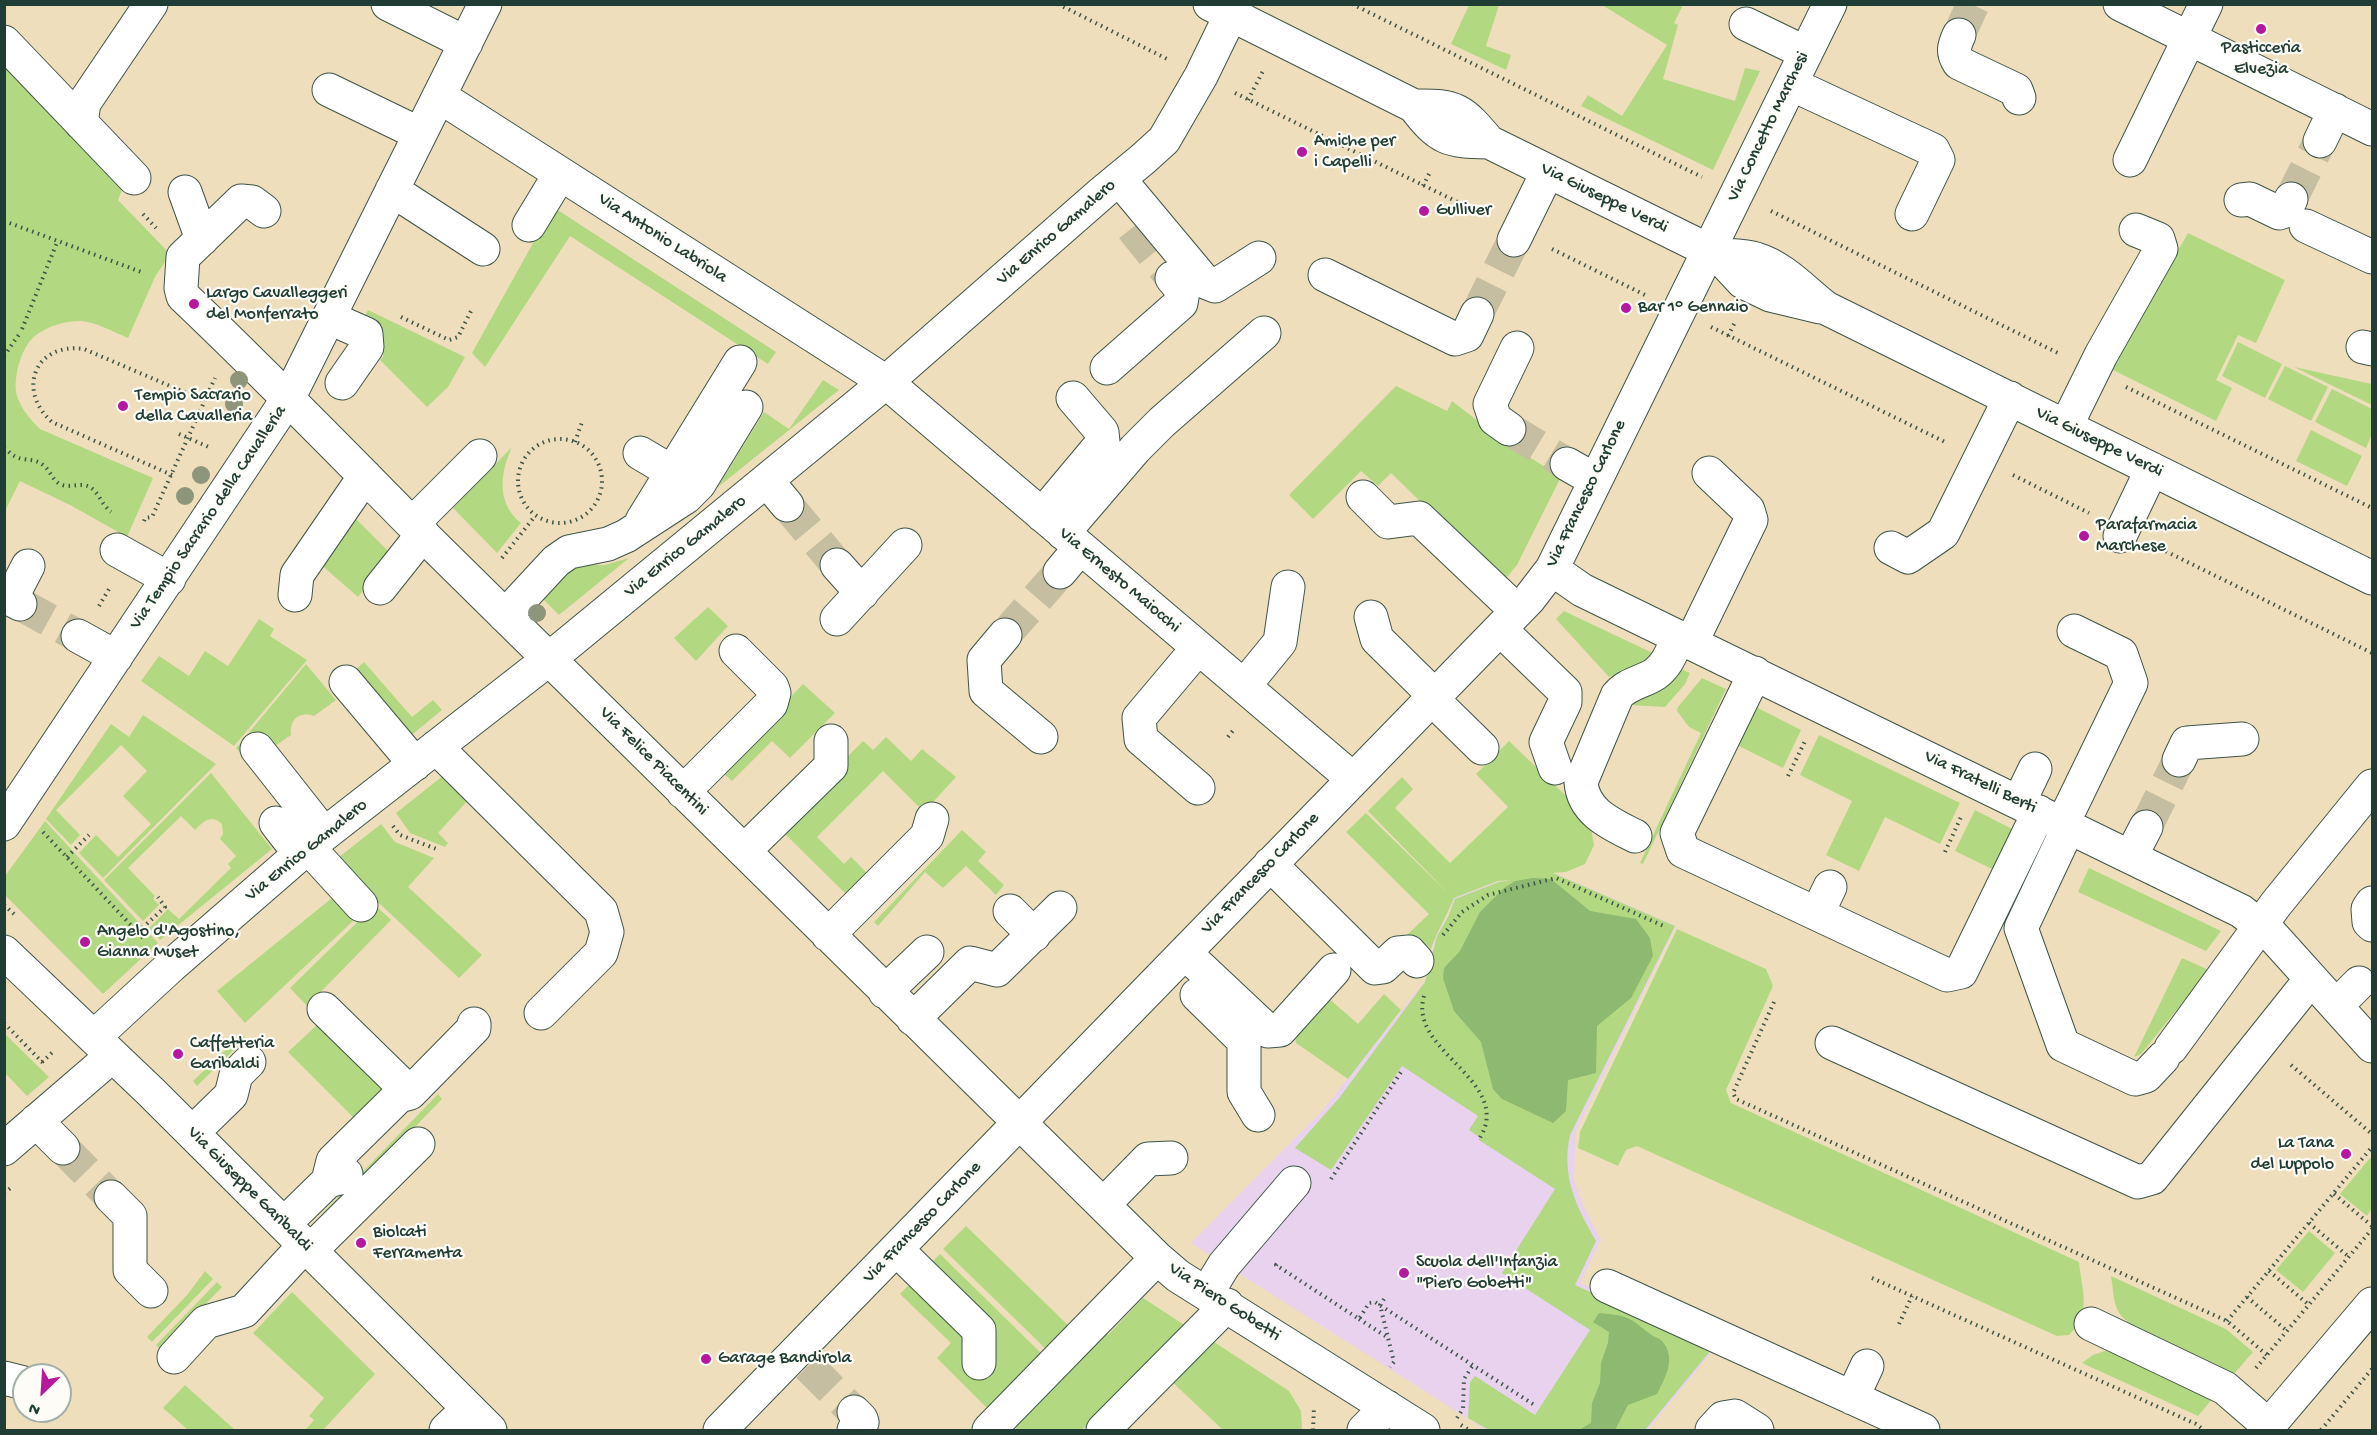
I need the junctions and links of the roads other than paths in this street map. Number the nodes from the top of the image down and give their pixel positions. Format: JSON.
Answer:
{"nodes":[{"id":1,"x":151,"y":4,"type":"edge"},
{"id":2,"x":388,"y":4,"type":"edge"},
{"id":3,"x":485,"y":4,"type":"edge"},
{"id":4,"x":1830,"y":4,"type":"edge"},
{"id":5,"x":2120,"y":4,"type":"edge"},
{"id":6,"x":2206,"y":4,"type":"edge"},
{"id":7,"x":1225,"y":8,"type":"edge"},
{"id":8,"x":1746,"y":24,"type":"dead end"},
{"id":9,"x":1959,"y":35,"type":"tunnel mouth"},
{"id":10,"x":2189,"y":39,"type":"junction"},
{"id":11,"x":4,"y":42,"type":"edge"},
{"id":12,"x":466,"y":43,"type":"junction"},
{"id":13,"x":1806,"y":53,"type":"junction"},
{"id":14,"x":1791,"y":84,"type":"junction"},
{"id":15,"x":328,"y":90,"type":"dead end"},
{"id":16,"x":439,"y":96,"type":"junction"},
{"id":17,"x":2019,"y":98,"type":"dead end"},
{"id":18,"x":2335,"y":110,"type":"junction"},
{"id":19,"x":81,"y":123,"type":"junction"},
{"id":20,"x":2373,"y":129,"type":"edge"},
{"id":21,"x":420,"y":134,"type":"junction"},
{"id":22,"x":2320,"y":141,"type":"tunnel mouth"},
{"id":23,"x":2130,"y":160,"type":"dead end"},
{"id":24,"x":1548,"y":171,"type":"junction"},
{"id":25,"x":560,"y":174,"type":"junction"},
{"id":26,"x":134,"y":178,"type":"road end"},
{"id":27,"x":1111,"y":185,"type":"junction"},
{"id":28,"x":185,"y":192,"type":"dead end"},
{"id":29,"x":2241,"y":200,"type":"dead end"},
{"id":30,"x":387,"y":201,"type":"junction"},
{"id":31,"x":264,"y":211,"type":"dead end"},
{"id":32,"x":1912,"y":214,"type":"dead end"},
{"id":33,"x":529,"y":225,"type":"dead end"},
{"id":34,"x":1132,"y":228,"type":"tunnel mouth"},
{"id":35,"x":2136,"y":230,"type":"dead end"},
{"id":36,"x":1514,"y":240,"type":"tunnel mouth"},
{"id":37,"x":192,"y":248,"type":"junction"},
{"id":38,"x":1713,"y":253,"type":"junction"},
{"id":39,"x":479,"y":254,"type":"dead end"},
{"id":40,"x":1258,"y":258,"type":"dead end"},
{"id":41,"x":2373,"y":258,"type":"edge"},
{"id":42,"x":1325,"y":275,"type":"dead end"},
{"id":43,"x":1172,"y":278,"type":"tunnel mouth"},
{"id":44,"x":1477,"y":314,"type":"tunnel mouth"},
{"id":45,"x":330,"y":318,"type":"junction"},
{"id":46,"x":1264,"y":333,"type":"dead end"},
{"id":47,"x":1517,"y":348,"type":"dead end"},
{"id":48,"x":740,"y":362,"type":"dead end"},
{"id":49,"x":1107,"y":368,"type":"dead end"},
{"id":50,"x":886,"y":382,"type":"junction"},
{"id":51,"x":342,"y":383,"type":"dead end"},
{"id":52,"x":289,"y":397,"type":"junction"},
{"id":53,"x":1073,"y":398,"type":"dead end"},
{"id":54,"x":2010,"y":398,"type":"junction"},
{"id":55,"x":746,"y":407,"type":"dead end"},
{"id":56,"x":2066,"y":426,"type":"junction"},
{"id":57,"x":1509,"y":429,"type":"tunnel mouth"},
{"id":58,"x":640,"y":453,"type":"dead end"},
{"id":59,"x":480,"y":456,"type":"dead end"},
{"id":60,"x":2152,"y":469,"type":"junction"},
{"id":61,"x":672,"y":472,"type":"junction"},
{"id":62,"x":1709,"y":473,"type":"dead end"},
{"id":63,"x":365,"y":476,"type":"junction"},
{"id":64,"x":1362,"y":496,"type":"dead end"},
{"id":65,"x":638,"y":527,"type":"junction"},
{"id":66,"x":418,"y":529,"type":"junction"},
{"id":67,"x":2120,"y":536,"type":"dead end"},
{"id":68,"x":1061,"y":542,"type":"junction"},
{"id":69,"x":904,"y":545,"type":"dead end"},
{"id":70,"x":1891,"y":548,"type":"dead end"},
{"id":71,"x":117,"y":550,"type":"dead end"},
{"id":72,"x":837,"y":565,"type":"tunnel mouth"},
{"id":73,"x":28,"y":566,"type":"dead end"},
{"id":74,"x":1552,"y":569,"type":"junction"},
{"id":75,"x":2373,"y":578,"type":"edge"},
{"id":76,"x":169,"y":579,"type":"junction"},
{"id":77,"x":1288,"y":587,"type":"dead end"},
{"id":78,"x":380,"y":588,"type":"dead end"},
{"id":79,"x":862,"y":592,"type":"junction"},
{"id":80,"x":296,"y":595,"type":"dead end"},
{"id":81,"x":20,"y":604,"type":"dead end"},
{"id":82,"x":505,"y":616,"type":"junction"},
{"id":83,"x":1371,"y":617,"type":"dead end"},
{"id":84,"x":837,"y":620,"type":"dead end"},
{"id":85,"x":1508,"y":620,"type":"junction"},
{"id":86,"x":2074,"y":631,"type":"dead end"},
{"id":87,"x":1005,"y":635,"type":"tunnel mouth"},
{"id":88,"x":78,"y":636,"type":"tunnel mouth"},
{"id":89,"x":1685,"y":640,"type":"junction"},
{"id":90,"x":1198,"y":648,"type":"junction"},
{"id":91,"x":736,"y":651,"type":"dead end"},
{"id":92,"x":116,"y":657,"type":"junction"},
{"id":93,"x":549,"y":658,"type":"junction"},
{"id":94,"x":1755,"y":673,"type":"junction"},
{"id":95,"x":346,"y":682,"type":"dead end"},
{"id":96,"x":1244,"y":686,"type":"junction"},
{"id":97,"x":1433,"y":697,"type":"junction"},
{"id":98,"x":1041,"y":737,"type":"dead end"},
{"id":99,"x":2242,"y":739,"type":"dead end"},
{"id":100,"x":831,"y":741,"type":"dead end"},
{"id":101,"x":434,"y":748,"type":"junction"},
{"id":102,"x":1482,"y":748,"type":"dead end"},
{"id":103,"x":257,"y":749,"type":"dead end"},
{"id":104,"x":2179,"y":760,"type":"tunnel mouth"},
{"id":105,"x":1556,"y":768,"type":"dead end"},
{"id":106,"x":2035,"y":770,"type":"dead end"},
{"id":107,"x":1353,"y":779,"type":"junction"},
{"id":108,"x":2373,"y":786,"type":"edge"},
{"id":109,"x":1198,"y":788,"type":"dead end"},
{"id":110,"x":509,"y":790,"type":"dead end"},
{"id":111,"x":683,"y":792,"type":"junction"},
{"id":112,"x":2047,"y":816,"type":"junction"},
{"id":113,"x":932,"y":819,"type":"dead end"},
{"id":114,"x":276,"y":823,"type":"dead end"},
{"id":115,"x":4,"y":824,"type":"edge"},
{"id":116,"x":2146,"y":827,"type":"tunnel mouth"},
{"id":117,"x":1635,"y":836,"type":"dead end"},
{"id":118,"x":311,"y":845,"type":"junction"},
{"id":119,"x":744,"y":851,"type":"junction"},
{"id":120,"x":2131,"y":856,"type":"junction"},
{"id":121,"x":1270,"y":864,"type":"junction"},
{"id":122,"x":2373,"y":903,"type":"edge"},
{"id":123,"x":361,"y":905,"type":"dead end"},
{"id":124,"x":1060,"y":908,"type":"dead end"},
{"id":125,"x":1010,"y":911,"type":"dead end"},
{"id":126,"x":2261,"y":925,"type":"junction"},
{"id":127,"x":2373,"y":926,"type":"edge"},
{"id":128,"x":828,"y":935,"type":"junction"},
{"id":129,"x":1034,"y":935,"type":"junction"},
{"id":130,"x":4,"y":952,"type":"edge"},
{"id":131,"x":927,"y":952,"type":"dead end"},
{"id":132,"x":1177,"y":961,"type":"junction"},
{"id":133,"x":1334,"y":970,"type":"dead end"},
{"id":134,"x":1421,"y":976,"type":"road end"},
{"id":135,"x":2311,"y":980,"type":"junction"},
{"id":136,"x":2359,"y":983,"type":"dead end"},
{"id":137,"x":885,"y":992,"type":"junction"},
{"id":138,"x":2336,"y":1006,"type":"junction"},
{"id":139,"x":324,"y":1009,"type":"dead end"},
{"id":140,"x":541,"y":1013,"type":"dead end"},
{"id":141,"x":913,"y":1019,"type":"junction"},
{"id":142,"x":474,"y":1024,"type":"dead end"},
{"id":143,"x":1832,"y":1043,"type":"dead end"},
{"id":144,"x":103,"y":1046,"type":"junction"},
{"id":145,"x":2373,"y":1046,"type":"edge"},
{"id":146,"x":249,"y":1062,"type":"dead end"},
{"id":147,"x":410,"y":1093,"type":"junction"},
{"id":148,"x":1257,"y":1115,"type":"dead end"},
{"id":149,"x":36,"y":1121,"type":"junction"},
{"id":150,"x":1020,"y":1125,"type":"junction"},
{"id":151,"x":192,"y":1133,"type":"junction"},
{"id":152,"x":63,"y":1148,"type":"tunnel mouth"},
{"id":153,"x":4,"y":1149,"type":"edge"},
{"id":154,"x":1171,"y":1158,"type":"dead end"},
{"id":155,"x":328,"y":1181,"type":"junction"},
{"id":156,"x":1310,"y":1186,"type":"road end"},
{"id":157,"x":111,"y":1197,"type":"tunnel mouth"},
{"id":158,"x":1103,"y":1205,"type":"junction"},
{"id":159,"x":300,"y":1240,"type":"junction"},
{"id":160,"x":897,"y":1250,"type":"junction"},
{"id":161,"x":1157,"y":1258,"type":"junction"},
{"id":162,"x":1607,"y":1286,"type":"dead end"},
{"id":163,"x":151,"y":1291,"type":"dead end"},
{"id":164,"x":1217,"y":1299,"type":"junction"},
{"id":165,"x":2373,"y":1304,"type":"edge"},
{"id":166,"x":2091,"y":1324,"type":"dead end"},
{"id":167,"x":174,"y":1357,"type":"dead end"},
{"id":168,"x":980,"y":1364,"type":"dead end"},
{"id":169,"x":1867,"y":1366,"type":"dead end"},
{"id":170,"x":1386,"y":1391,"type":"junction"},
{"id":171,"x":1852,"y":1398,"type":"junction"},
{"id":172,"x":468,"y":1423,"type":"edge"},
{"id":173,"x":2267,"y":1429,"type":"edge"},
{"id":174,"x":720,"y":1431,"type":"edge"},
{"id":175,"x":989,"y":1431,"type":"edge"},
{"id":176,"x":1103,"y":1431,"type":"edge"},
{"id":177,"x":1364,"y":1431,"type":"edge"},
{"id":178,"x":1423,"y":1431,"type":"edge"},
{"id":179,"x":1712,"y":1431,"type":"edge"},
{"id":180,"x":1757,"y":1431,"type":"edge"},
{"id":181,"x":1923,"y":1431,"type":"edge"}],
"edges":[{"from":1,"to":19,"type":"street"},
{"from":2,"to":12,"type":"street"},
{"from":3,"to":12,"type":"street","name":"Via Tempio Sacrario della Cavalleria"},
{"from":4,"to":13,"type":"street","name":"Via Concetto Marchesi"},
{"from":5,"to":10,"type":"street"},
{"from":6,"to":10,"type":"street"},
{"from":7,"to":24,"type":"street","name":"Via Giuseppe Verdi"},
{"from":7,"to":27,"type":"street","name":"Via Enrico Gamalero"},
{"from":8,"to":13,"type":"street"},
{"from":9,"to":17,"type":"street"},
{"from":10,"to":18,"type":"street"},
{"from":10,"to":23,"type":"street"},
{"from":11,"to":19,"type":"street"},
{"from":12,"to":16,"type":"street","name":"Via Tempio Sacrario della Cavalleria"},
{"from":13,"to":14,"type":"street","name":"Via Concetto Marchesi"},
{"from":14,"to":32,"type":"street"},
{"from":14,"to":38,"type":"street","name":"Via Concetto Marchesi"},
{"from":15,"to":21,"type":"street"},
{"from":16,"to":21,"type":"street","name":"Via Tempio Sacrario della Cavalleria"},
{"from":16,"to":25,"type":"street","name":"Via Antonio Labriola"},
{"from":18,"to":20,"type":"street"},
{"from":18,"to":22,"type":"street"},
{"from":19,"to":26,"type":"street"},
{"from":21,"to":30,"type":"street","name":"Via Tempio Sacrario della Cavalleria"},
{"from":24,"to":36,"type":"street"},
{"from":24,"to":38,"type":"street","name":"Via Giuseppe Verdi"},
{"from":25,"to":33,"type":"street"},
{"from":25,"to":50,"type":"street","name":"Via Antonio Labriola"},
{"from":27,"to":34,"type":"street"},
{"from":27,"to":40,"type":"street"},
{"from":27,"to":50,"type":"street","name":"Via Enrico Gamalero"},
{"from":28,"to":37,"type":"street"},
{"from":29,"to":41,"type":"street"},
{"from":30,"to":39,"type":"street"},
{"from":30,"to":45,"type":"street","name":"Via Tempio Sacrario della Cavalleria"},
{"from":31,"to":37,"type":"street"},
{"from":35,"to":56,"type":"street"},
{"from":37,"to":52,"type":"street"},
{"from":38,"to":54,"type":"street","name":"Via Giuseppe Verdi"},
{"from":38,"to":74,"type":"street","name":"Via Francesco Carlone"},
{"from":42,"to":44,"type":"street"},
{"from":43,"to":49,"type":"street"},
{"from":45,"to":51,"type":"street"},
{"from":45,"to":52,"type":"street","name":"Via Tempio Sacrario della Cavalleria"},
{"from":46,"to":68,"type":"street"},
{"from":47,"to":57,"type":"street"},
{"from":48,"to":61,"type":"street"},
{"from":50,"to":68,"type":"street","name":"Via Ernesto Maiocchi"},
{"from":50,"to":93,"type":"street","name":"Via Enrico Gamalero"},
{"from":52,"to":63,"type":"street","name":"Via Felice Piacentini"},
{"from":52,"to":76,"type":"street","name":"Via Tempio Sacrario della Cavalleria"},
{"from":53,"to":68,"type":"street"},
{"from":54,"to":56,"type":"street","name":"Via Giuseppe Verdi"},
{"from":54,"to":70,"type":"street"},
{"from":55,"to":65,"type":"street"},
{"from":56,"to":60,"type":"street","name":"Via Giuseppe Verdi"},
{"from":58,"to":61,"type":"street"},
{"from":59,"to":66,"type":"street"},
{"from":60,"to":67,"type":"street"},
{"from":60,"to":75,"type":"street","name":"Via Giuseppe Verdi"},
{"from":61,"to":65,"type":"street"},
{"from":62,"to":89,"type":"street"},
{"from":63,"to":66,"type":"street","name":"Via Felice Piacentini"},
{"from":63,"to":80,"type":"street"},
{"from":64,"to":85,"type":"street"},
{"from":65,"to":82,"type":"street"},
{"from":66,"to":78,"type":"street"},
{"from":66,"to":82,"type":"street","name":"Via Felice Piacentini"},
{"from":68,"to":90,"type":"street","name":"Via Ernesto Maiocchi"},
{"from":69,"to":79,"type":"street"},
{"from":71,"to":76,"type":"street"},
{"from":72,"to":79,"type":"street"},
{"from":73,"to":81,"type":"street"},
{"from":74,"to":85,"type":"street","name":"Via Francesco Carlone"},
{"from":74,"to":89,"type":"street","name":"Via Fratelli Berti"},
{"from":76,"to":92,"type":"street","name":"Via Tempio Sacrario della Cavalleria"},
{"from":77,"to":96,"type":"street"},
{"from":79,"to":84,"type":"street"},
{"from":82,"to":93,"type":"street","name":"Via Felice Piacentini"},
{"from":83,"to":97,"type":"street"},
{"from":85,"to":97,"type":"street","name":"Via Francesco Carlone"},
{"from":85,"to":105,"type":"street"},
{"from":86,"to":112,"type":"street"},
{"from":87,"to":98,"type":"street"},
{"from":88,"to":92,"type":"street"},
{"from":89,"to":94,"type":"street","name":"Via Fratelli Berti"},
{"from":89,"to":117,"type":"street"},
{"from":90,"to":96,"type":"street","name":"Via Ernesto Maiocchi"},
{"from":90,"to":109,"type":"street"},
{"from":91,"to":111,"type":"street"},
{"from":92,"to":115,"type":"street","name":"Via Tempio Sacrario della Cavalleria"},
{"from":93,"to":101,"type":"street","name":"Via Enrico Gamalero"},
{"from":93,"to":111,"type":"street","name":"Via Felice Piacentini"},
{"from":94,"to":112,"type":"street","name":"Via Fratelli Berti"},
{"from":94,"to":112,"type":"street"},
{"from":95,"to":101,"type":"street"},
{"from":96,"to":107,"type":"street","name":"Via Ernesto Maiocchi"},
{"from":97,"to":102,"type":"street"},
{"from":97,"to":107,"type":"street","name":"Via Francesco Carlone"},
{"from":99,"to":104,"type":"street"},
{"from":100,"to":119,"type":"street"},
{"from":101,"to":110,"type":"street"},
{"from":101,"to":118,"type":"street","name":"Via Enrico Gamalero"},
{"from":101,"to":140,"type":"street"},
{"from":103,"to":118,"type":"street"},
{"from":106,"to":112,"type":"street"},
{"from":107,"to":121,"type":"street","name":"Via Francesco Carlone"},
{"from":108,"to":126,"type":"street"},
{"from":111,"to":119,"type":"street","name":"Via Felice Piacentini"},
{"from":112,"to":120,"type":"street","name":"Via Fratelli Berti"},
{"from":112,"to":126,"type":"street"},
{"from":113,"to":128,"type":"street"},
{"from":114,"to":118,"type":"street"},
{"from":116,"to":120,"type":"street"},
{"from":118,"to":123,"type":"street"},
{"from":118,"to":144,"type":"street","name":"Via Enrico Gamalero"},
{"from":119,"to":128,"type":"street","name":"Via Felice Piacentini"},
{"from":120,"to":126,"type":"street","name":"Via Fratelli Berti"},
{"from":121,"to":132,"type":"street","name":"Via Francesco Carlone"},
{"from":121,"to":134,"type":"street"},
{"from":122,"to":127,"type":"street"},
{"from":124,"to":129,"type":"street"},
{"from":125,"to":129,"type":"street"},
{"from":126,"to":135,"type":"street","name":"Via Fratelli Berti"},
{"from":128,"to":137,"type":"street","name":"Via Felice Piacentini"},
{"from":129,"to":141,"type":"street"},
{"from":130,"to":144,"type":"street","name":"Via Giuseppe Garibaldi"},
{"from":131,"to":137,"type":"street"},
{"from":132,"to":133,"type":"street"},
{"from":132,"to":148,"type":"street"},
{"from":132,"to":150,"type":"street","name":"Via Francesco Carlone"},
{"from":135,"to":138,"type":"street","name":"Via Fratelli Berti"},
{"from":135,"to":143,"type":"street"},
{"from":136,"to":138,"type":"street"},
{"from":137,"to":141,"type":"street","name":"Via Felice Piacentini"},
{"from":138,"to":145,"type":"street","name":"Via Fratelli Berti"},
{"from":139,"to":147,"type":"street"},
{"from":141,"to":150,"type":"street","name":"Via Felice Piacentini"},
{"from":142,"to":147,"type":"street"},
{"from":144,"to":149,"type":"street","name":"Via Enrico Gamalero"},
{"from":144,"to":151,"type":"street","name":"Via Giuseppe Garibaldi"},
{"from":146,"to":151,"type":"street"},
{"from":147,"to":155,"type":"street"},
{"from":149,"to":152,"type":"street"},
{"from":149,"to":153,"type":"street","name":"Via Enrico Gamalero"},
{"from":150,"to":158,"type":"street","name":"Via Piero Gobetti"},
{"from":150,"to":160,"type":"street","name":"Via Francesco Carlone"},
{"from":151,"to":159,"type":"street","name":"Via Giuseppe Garibaldi"},
{"from":154,"to":158,"type":"street"},
{"from":155,"to":159,"type":"street"},
{"from":155,"to":159,"type":"street"},
{"from":156,"to":164,"type":"street"},
{"from":157,"to":163,"type":"street"},
{"from":158,"to":161,"type":"street","name":"Via Piero Gobetti"},
{"from":159,"to":167,"type":"street"},
{"from":159,"to":172,"type":"street","name":"Via Giuseppe Garibaldi"},
{"from":160,"to":168,"type":"street"},
{"from":160,"to":174,"type":"street","name":"Via Francesco Carlone"},
{"from":161,"to":164,"type":"street","name":"Via Piero Gobetti"},
{"from":161,"to":175,"type":"street"},
{"from":162,"to":171,"type":"street"},
{"from":164,"to":170,"type":"street","name":"Via Piero Gobetti"},
{"from":164,"to":176,"type":"street"},
{"from":165,"to":173,"type":"street"},
{"from":166,"to":173,"type":"street"},
{"from":169,"to":171,"type":"street"},
{"from":170,"to":177,"type":"street"},
{"from":170,"to":178,"type":"street","name":"Via Piero Gobetti"},
{"from":171,"to":181,"type":"street"},
{"from":179,"to":180,"type":"street"}]}
